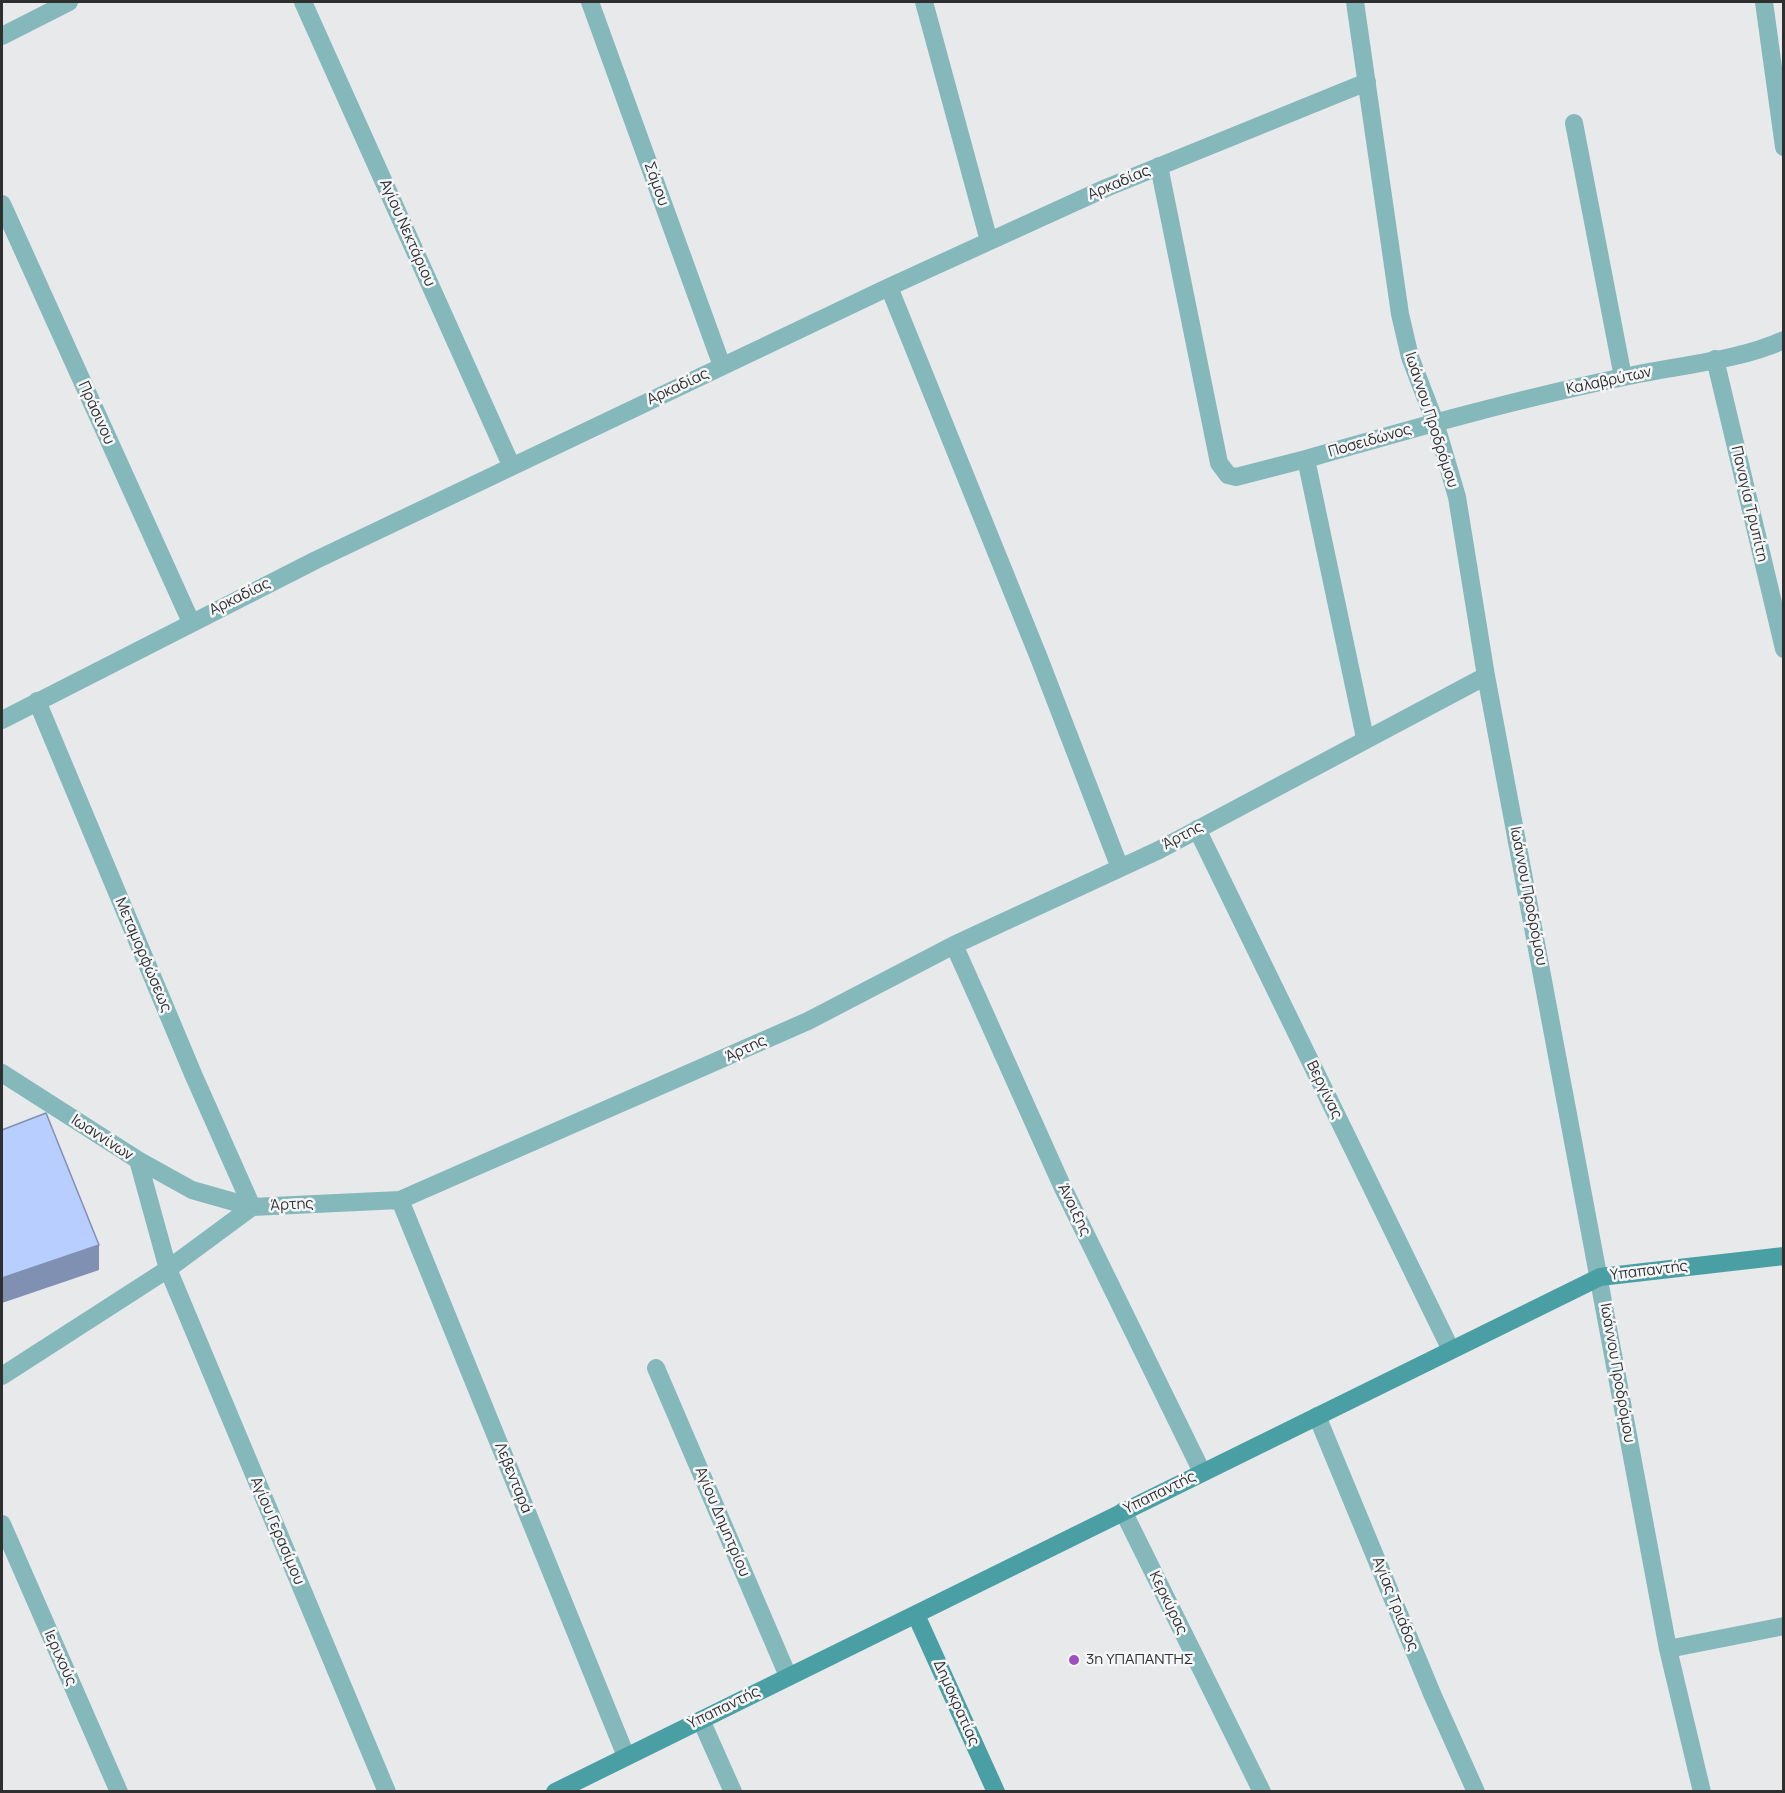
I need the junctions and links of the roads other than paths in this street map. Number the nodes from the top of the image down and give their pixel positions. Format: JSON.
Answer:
{"nodes":[{"id":1,"x":69,"y":2,"type":"edge"},
{"id":2,"x":303,"y":2,"type":"edge"},
{"id":3,"x":590,"y":2,"type":"edge"},
{"id":4,"x":924,"y":2,"type":"edge"},
{"id":5,"x":1354,"y":2,"type":"edge"},
{"id":6,"x":1764,"y":2,"type":"edge"},
{"id":7,"x":2,"y":36,"type":"edge"},
{"id":8,"x":1367,"y":82,"type":"junction"},
{"id":9,"x":1574,"y":123,"type":"dead end"},
{"id":10,"x":1784,"y":147,"type":"edge"},
{"id":11,"x":1158,"y":166,"type":"junction"},
{"id":12,"x":2,"y":204,"type":"edge"},
{"id":13,"x":989,"y":241,"type":"junction"},
{"id":14,"x":889,"y":286,"type":"junction"},
{"id":15,"x":1784,"y":340,"type":"edge"},
{"id":16,"x":1715,"y":359,"type":"junction"},
{"id":17,"x":722,"y":366,"type":"junction"},
{"id":18,"x":1623,"y":377,"type":"junction"},
{"id":19,"x":1435,"y":422,"type":"junction"},
{"id":20,"x":1306,"y":459,"type":"junction"},
{"id":21,"x":511,"y":465,"type":"junction"},
{"id":22,"x":191,"y":622,"type":"junction"},
{"id":23,"x":1784,"y":649,"type":"edge"},
{"id":24,"x":1486,"y":676,"type":"junction"},
{"id":25,"x":37,"y":701,"type":"junction"},
{"id":26,"x":3,"y":716,"type":"edge"},
{"id":27,"x":1365,"y":738,"type":"junction"},
{"id":28,"x":1197,"y":829,"type":"junction"},
{"id":29,"x":1120,"y":868,"type":"junction"},
{"id":30,"x":954,"y":945,"type":"junction"},
{"id":31,"x":2,"y":1073,"type":"edge"},
{"id":32,"x":138,"y":1160,"type":"junction"},
{"id":33,"x":400,"y":1200,"type":"junction"},
{"id":34,"x":252,"y":1207,"type":"junction"},
{"id":35,"x":1784,"y":1256,"type":"edge"},
{"id":36,"x":168,"y":1269,"type":"junction"},
{"id":37,"x":1600,"y":1277,"type":"junction"},
{"id":38,"x":1451,"y":1350,"type":"junction"},
{"id":39,"x":656,"y":1368,"type":"dead end"},
{"id":40,"x":2,"y":1376,"type":"edge"},
{"id":41,"x":1317,"y":1416,"type":"junction"},
{"id":42,"x":1202,"y":1472,"type":"junction"},
{"id":43,"x":1123,"y":1511,"type":"junction"},
{"id":44,"x":2,"y":1524,"type":"edge"},
{"id":45,"x":916,"y":1615,"type":"junction"},
{"id":46,"x":1784,"y":1626,"type":"edge"},
{"id":47,"x":1668,"y":1649,"type":"junction"},
{"id":48,"x":788,"y":1676,"type":"junction"},
{"id":49,"x":701,"y":1720,"type":"junction"},
{"id":50,"x":626,"y":1756,"type":"junction"},
{"id":51,"x":118,"y":1791,"type":"edge"},
{"id":52,"x":387,"y":1791,"type":"edge"},
{"id":53,"x":555,"y":1791,"type":"edge"},
{"id":54,"x":734,"y":1791,"type":"edge"},
{"id":55,"x":996,"y":1791,"type":"edge"},
{"id":56,"x":1262,"y":1791,"type":"edge"},
{"id":57,"x":1476,"y":1791,"type":"edge"},
{"id":58,"x":1702,"y":1791,"type":"edge"}],
"edges":[{"from":1,"to":7,"type":"street"},
{"from":2,"to":21,"type":"street","name":"Αγίου Νεκτάριου"},
{"from":3,"to":17,"type":"street","name":"Σάμου"},
{"from":4,"to":13,"type":"street"},
{"from":5,"to":8,"type":"street","name":"Ιωάννου Προδρόμου"},
{"from":6,"to":10,"type":"street"},
{"from":8,"to":11,"type":"street","name":"Αρκαδίας"},
{"from":8,"to":19,"type":"street","name":"Ιωάννου Προδρόμου"},
{"from":9,"to":18,"type":"street"},
{"from":11,"to":13,"type":"street","name":"Αρκαδίας"},
{"from":11,"to":20,"type":"street","name":"Ποσειδώνος"},
{"from":12,"to":22,"type":"street","name":"Πράσινου"},
{"from":13,"to":14,"type":"street","name":"Αρκαδίας"},
{"from":14,"to":17,"type":"street","name":"Αρκαδίας"},
{"from":14,"to":29,"type":"street"},
{"from":15,"to":16,"type":"street","name":"Καλαβρύτων"},
{"from":16,"to":18,"type":"street","name":"Καλαβρύτων"},
{"from":16,"to":23,"type":"street","name":"Παναγία Τρυπίτη"},
{"from":17,"to":21,"type":"street","name":"Αρκαδίας"},
{"from":18,"to":19,"type":"street","name":"Καλαβρύτων"},
{"from":19,"to":20,"type":"street","name":"Ποσειδώνος"},
{"from":19,"to":24,"type":"street","name":"Ιωάννου Προδρόμου"},
{"from":20,"to":27,"type":"street"},
{"from":21,"to":22,"type":"street","name":"Αρκαδίας"},
{"from":22,"to":25,"type":"street","name":"Αρκαδίας"},
{"from":24,"to":27,"type":"street","name":"Άρτης"},
{"from":24,"to":37,"type":"street","name":"Ιωάννου Προδρόμου"},
{"from":25,"to":26,"type":"street","name":"Αρκαδίας"},
{"from":25,"to":34,"type":"street","name":"Μεταμορφώσεως"},
{"from":27,"to":28,"type":"street","name":"Άρτης"},
{"from":28,"to":29,"type":"street","name":"Άρτης"},
{"from":28,"to":38,"type":"street","name":"Βεργίνας"},
{"from":29,"to":30,"type":"street","name":"Άρτης"},
{"from":30,"to":33,"type":"street","name":"Άρτης"},
{"from":30,"to":42,"type":"street","name":"Άνοιξης"},
{"from":31,"to":32,"type":"street","name":"Ιωαννίνων"},
{"from":32,"to":34,"type":"street"},
{"from":32,"to":36,"type":"street","name":"Ιωαννίνων"},
{"from":33,"to":34,"type":"street","name":"Άρτης"},
{"from":33,"to":50,"type":"street","name":"Λεβενταρά"},
{"from":34,"to":36,"type":"street","name":"Άρτης"},
{"from":35,"to":37,"type":"street","name":"Υπαπαντής"},
{"from":36,"to":40,"type":"street","name":"Άρτης"},
{"from":36,"to":52,"type":"street","name":"Αγίου Γερασίμου"},
{"from":37,"to":38,"type":"street","name":"Υπαπαντής"},
{"from":37,"to":47,"type":"street","name":"Ιωάννου Προδρόμου"},
{"from":38,"to":41,"type":"street","name":"Υπαπαντής"},
{"from":39,"to":48,"type":"street","name":"Αγίου Δημητρίου"},
{"from":41,"to":42,"type":"street","name":"Υπαπαντής"},
{"from":41,"to":57,"type":"street","name":"Αγίας Τριάδος"},
{"from":42,"to":43,"type":"street","name":"Υπαπαντής"},
{"from":43,"to":45,"type":"street","name":"Υπαπαντής"},
{"from":43,"to":56,"type":"street","name":"Κερκύρας"},
{"from":44,"to":51,"type":"street","name":"Ιεριχούς"},
{"from":45,"to":48,"type":"street","name":"Υπαπαντής"},
{"from":45,"to":55,"type":"street","name":"Δημοκρατίας"},
{"from":46,"to":47,"type":"street"},
{"from":47,"to":58,"type":"street","name":"Ιωάννου Προδρόμου"},
{"from":48,"to":49,"type":"street","name":"Υπαπαντής"},
{"from":49,"to":50,"type":"street","name":"Υπαπαντής"},
{"from":49,"to":54,"type":"street"},
{"from":50,"to":53,"type":"street","name":"Υπαπαντής"}]}
